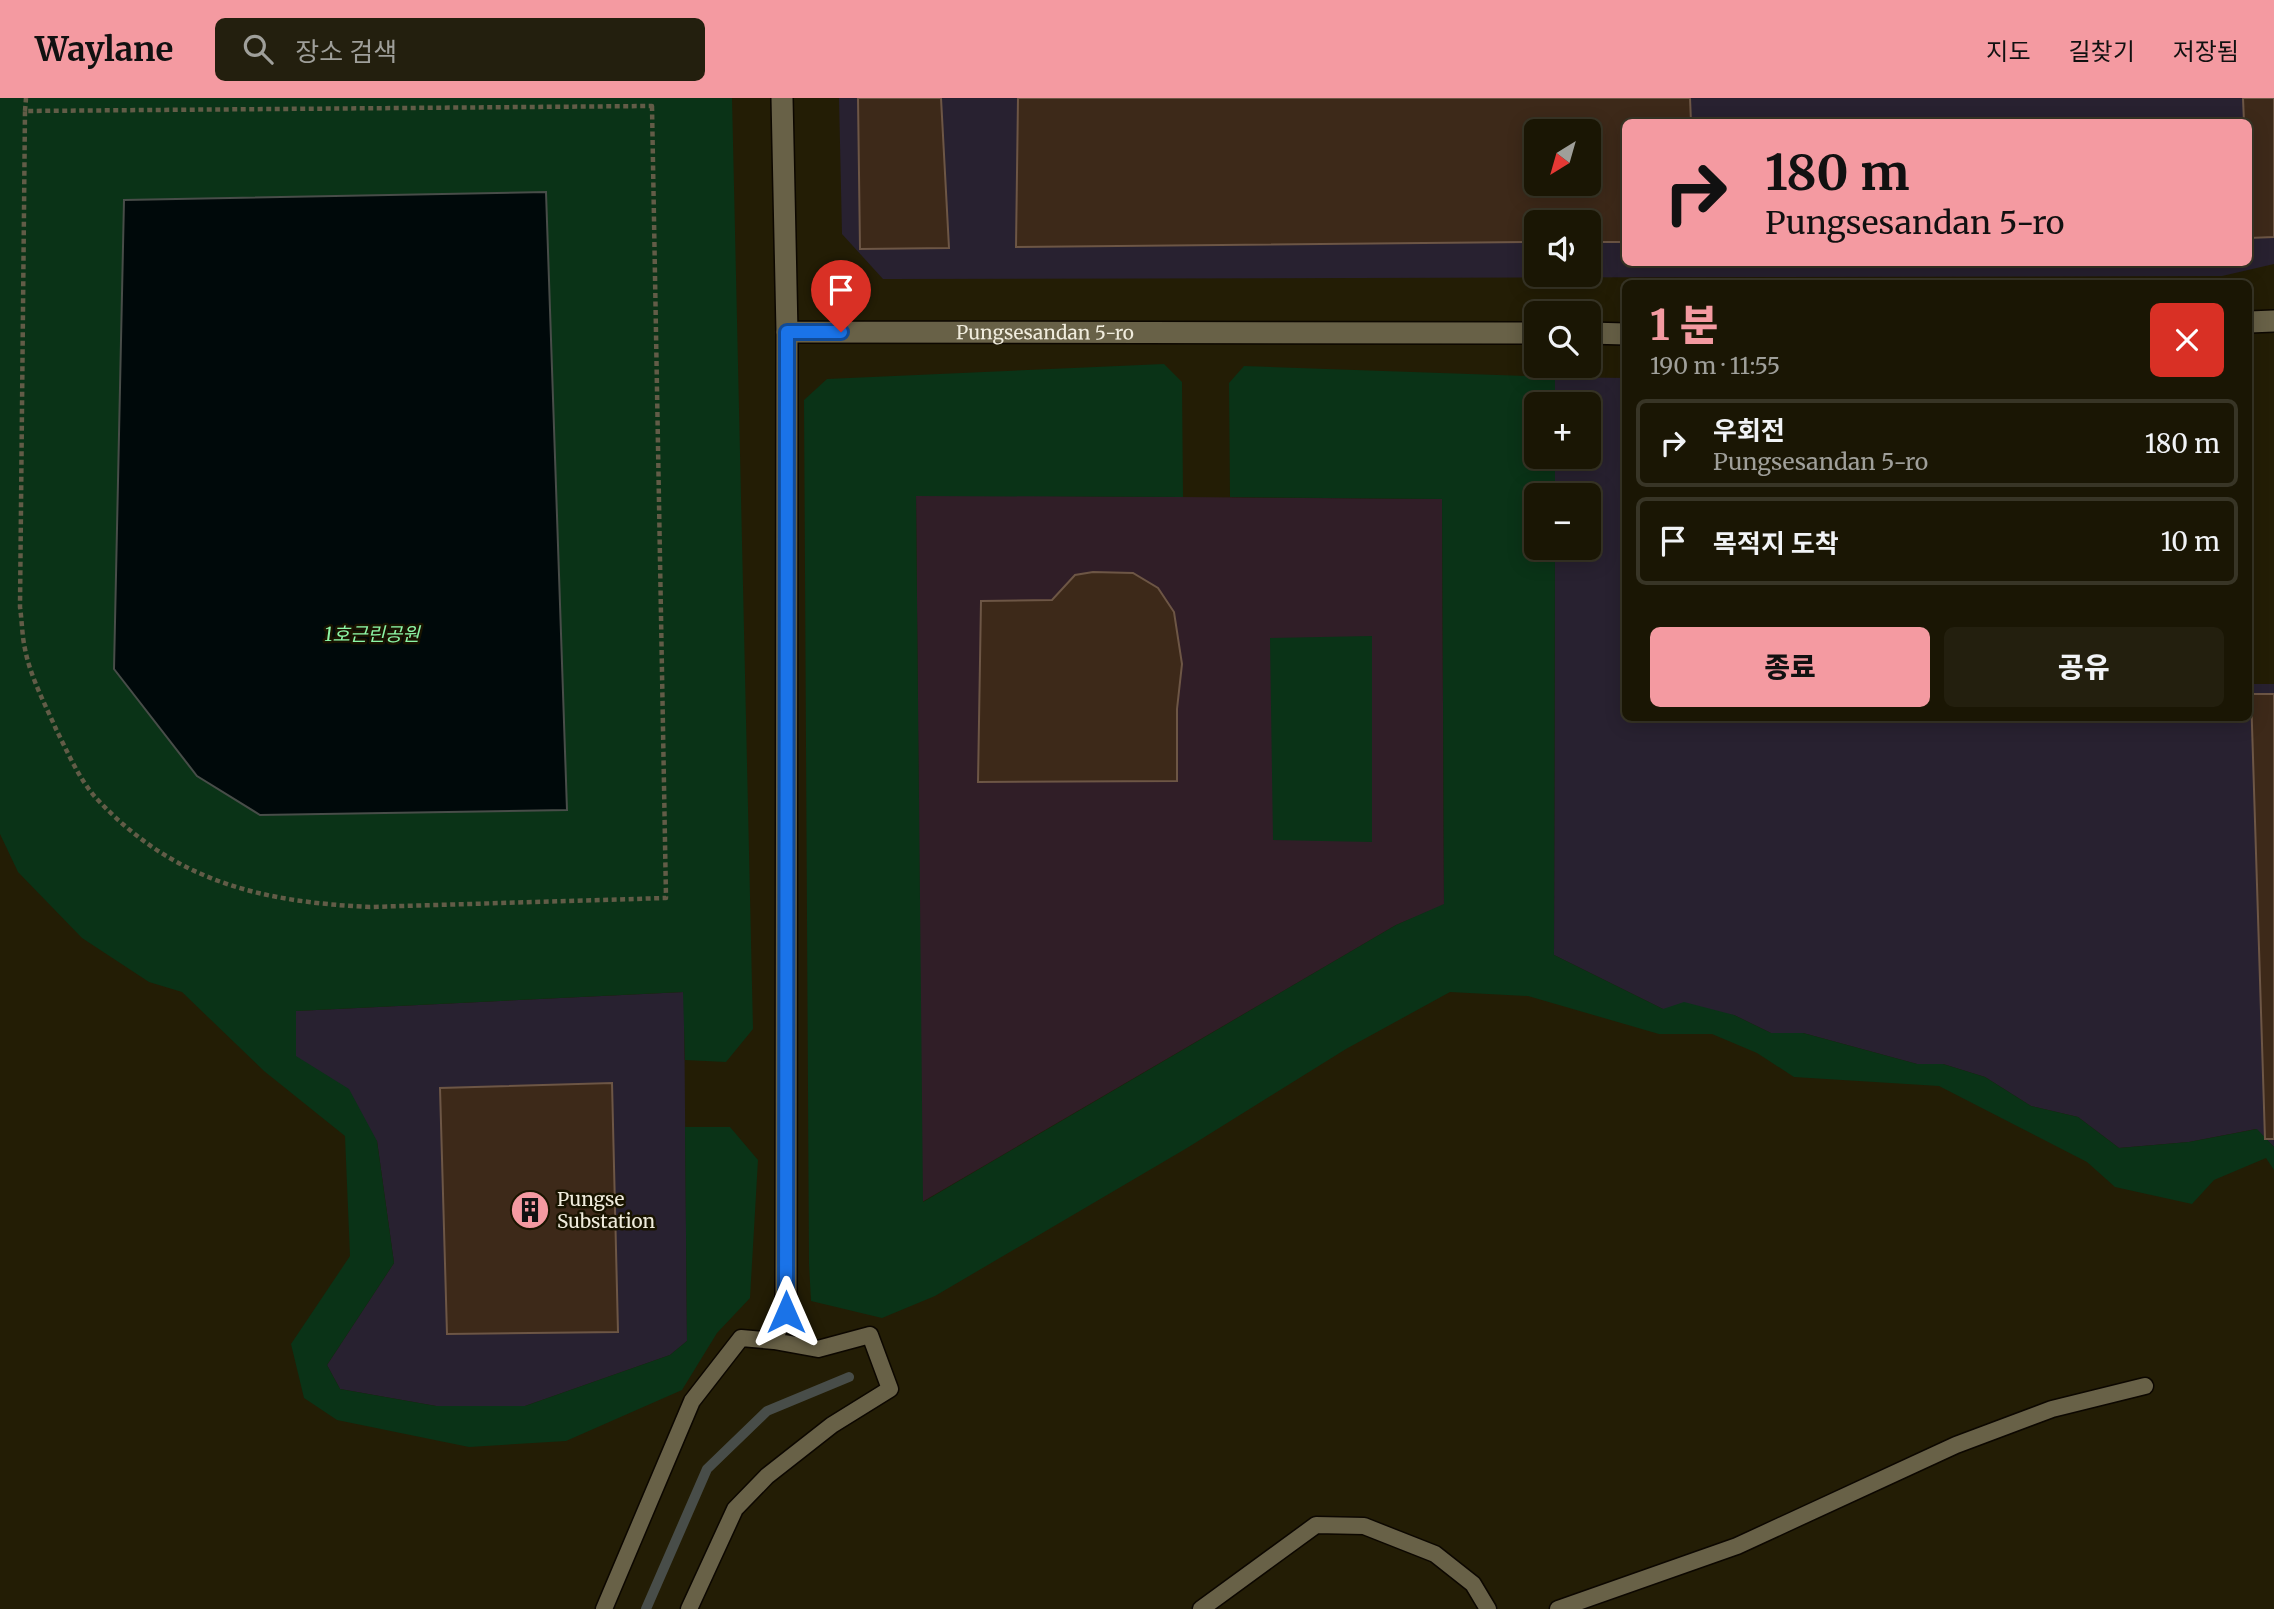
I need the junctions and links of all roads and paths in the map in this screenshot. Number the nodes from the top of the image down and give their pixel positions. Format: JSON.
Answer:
{"nodes":[{"id":1,"x":26,"y":98,"type":"edge"},
{"id":2,"x":782,"y":98,"type":"edge"},
{"id":3,"x":25,"y":111,"type":"junction"},
{"id":4,"x":2274,"y":321,"type":"edge"},
{"id":5,"x":2252,"y":322,"type":"edge"},
{"id":6,"x":787,"y":332,"type":"junction"},
{"id":7,"x":1524,"y":333,"type":"edge"},
{"id":8,"x":1601,"y":333,"type":"edge"},
{"id":9,"x":1622,"y":334,"type":"edge"},
{"id":10,"x":786,"y":1312,"type":"joint"},
{"id":11,"x":774,"y":1342,"type":"junction"},
{"id":12,"x":2145,"y":1386,"type":"dead end"},
{"id":13,"x":604,"y":1609,"type":"edge"},
{"id":14,"x":690,"y":1609,"type":"edge"},
{"id":15,"x":1201,"y":1609,"type":"edge"},
{"id":16,"x":1488,"y":1609,"type":"edge"},
{"id":17,"x":1558,"y":1609,"type":"edge"}],
"edges":[{"from":1,"to":3,"type":"path"},
{"from":2,"to":6,"type":"street"},
{"from":3,"to":3,"type":"path"},
{"from":4,"to":5,"type":"street"},
{"from":6,"to":7,"type":"street","name":"Pungsesandan 5-ro"},
{"from":6,"to":10,"type":"street"},
{"from":8,"to":9,"type":"street"},
{"from":10,"to":11,"type":"lane"},
{"from":11,"to":13,"type":"lane"},
{"from":11,"to":14,"type":"lane"},
{"from":12,"to":17,"type":"lane"},
{"from":15,"to":16,"type":"lane"}]}
